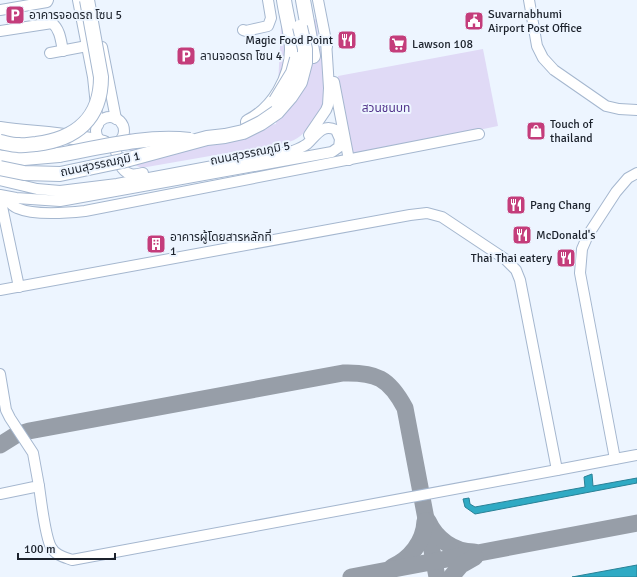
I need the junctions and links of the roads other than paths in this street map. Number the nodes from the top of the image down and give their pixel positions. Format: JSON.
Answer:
{"nodes":[{"id":1,"x":48,"y":0,"type":"edge"},
{"id":2,"x":78,"y":0,"type":"edge"},
{"id":3,"x":87,"y":0,"type":"edge"},
{"id":4,"x":93,"y":0,"type":"edge"},
{"id":5,"x":262,"y":0,"type":"edge"},
{"id":6,"x":268,"y":0,"type":"edge"},
{"id":7,"x":284,"y":0,"type":"edge"},
{"id":8,"x":289,"y":0,"type":"edge"},
{"id":9,"x":295,"y":0,"type":"edge"},
{"id":10,"x":303,"y":0,"type":"edge"},
{"id":11,"x":318,"y":0,"type":"edge"},
{"id":12,"x":529,"y":0,"type":"edge"},
{"id":13,"x":33,"y":2,"type":"edge"},
{"id":14,"x":16,"y":4,"type":"edge"},
{"id":15,"x":0,"y":10,"type":"edge"},
{"id":16,"x":97,"y":19,"type":"junction"},
{"id":17,"x":82,"y":22,"type":"junction"},
{"id":18,"x":0,"y":31,"type":"edge"},
{"id":19,"x":326,"y":41,"type":"junction"},
{"id":20,"x":87,"y":46,"type":"junction"},
{"id":21,"x":63,"y":51,"type":"junction"},
{"id":22,"x":50,"y":53,"type":"dead end"},
{"id":23,"x":110,"y":84,"type":"junction"},
{"id":24,"x":94,"y":86,"type":"junction"},
{"id":25,"x":637,"y":110,"type":"edge"},
{"id":26,"x":116,"y":119,"type":"junction"},
{"id":27,"x":98,"y":125,"type":"junction"},
{"id":28,"x":0,"y":129,"type":"edge"},
{"id":29,"x":479,"y":134,"type":"dead end"},
{"id":30,"x":171,"y":138,"type":"junction"},
{"id":31,"x":207,"y":138,"type":"junction"},
{"id":32,"x":343,"y":139,"type":"junction"},
{"id":33,"x":0,"y":142,"type":"edge"},
{"id":34,"x":109,"y":144,"type":"junction"},
{"id":35,"x":0,"y":155,"type":"edge"},
{"id":36,"x":349,"y":160,"type":"junction"},
{"id":37,"x":274,"y":162,"type":"junction"},
{"id":38,"x":0,"y":168,"type":"edge"},
{"id":39,"x":637,"y":173,"type":"edge"},
{"id":40,"x":276,"y":174,"type":"junction"},
{"id":41,"x":0,"y":180,"type":"edge"},
{"id":42,"x":1,"y":196,"type":"edge"},
{"id":43,"x":18,"y":287,"type":"junction"},
{"id":44,"x":0,"y":290,"type":"edge"},
{"id":45,"x":0,"y":374,"type":"edge"},
{"id":46,"x":637,"y":455,"type":"edge"},
{"id":47,"x":615,"y":459,"type":"junction"},
{"id":48,"x":557,"y":470,"type":"junction"},
{"id":49,"x":39,"y":486,"type":"junction"},
{"id":50,"x":0,"y":494,"type":"edge"}],
"edges":[{"from":1,"to":13,"type":"street"},
{"from":2,"to":17,"type":"street","name":"ถนนสุวรรณภูมิ 5"},
{"from":3,"to":33,"type":"highway","bridge":true},
{"from":4,"to":16,"type":"street"},
{"from":5,"to":6,"type":"street"},
{"from":7,"to":31,"type":"highway","name":"ถนนสุวรรณภูมิ 1","bridge":true},
{"from":8,"to":30,"type":"highway","name":"ถนนสุวรรณภูมิ 1","bridge":true},
{"from":9,"to":31,"type":"highway","name":"ถนนสุวรรณภูมิ 1","bridge":true},
{"from":10,"to":30,"type":"highway","name":"ถนนสุวรรณภูมิ 1","bridge":true},
{"from":11,"to":19,"type":"street"},
{"from":12,"to":25,"type":"street"},
{"from":13,"to":14,"type":"street"},
{"from":14,"to":15,"type":"street"},
{"from":16,"to":17,"type":"street"},
{"from":16,"to":23,"type":"street"},
{"from":17,"to":20,"type":"street","name":"ถนนสุวรรณภูมิ 5"},
{"from":18,"to":21,"type":"street"},
{"from":19,"to":32,"type":"street"},
{"from":19,"to":34,"type":"street","name":"ถนนสุวรรณภูมิ 5"},
{"from":20,"to":21,"type":"street"},
{"from":20,"to":24,"type":"street","name":"ถนนสุวรรณภูมิ 5"},
{"from":21,"to":22,"type":"street"},
{"from":23,"to":24,"type":"street"},
{"from":23,"to":26,"type":"street"},
{"from":24,"to":27,"type":"street","name":"ถนนสุวรรณภูมิ 5"},
{"from":26,"to":27,"type":"street"},
{"from":26,"to":34,"type":"street"},
{"from":27,"to":34,"type":"street","name":"ถนนสุวรรณภูมิ 5"},
{"from":28,"to":34,"type":"highway"},
{"from":29,"to":36,"type":"street"},
{"from":30,"to":35,"type":"highway","name":"ถนนสุวรรณภูมิ 1","bridge":true},
{"from":31,"to":38,"type":"highway","name":"ถนนสุวรรณภูมิ 1","bridge":true},
{"from":32,"to":36,"type":"street"},
{"from":32,"to":37,"type":"street","name":"ถนนสุวรรณภูมิ 5"},
{"from":32,"to":41,"type":"street","name":"ถนนสุวรรณภูมิ 5"},
{"from":36,"to":40,"type":"street"},
{"from":37,"to":40,"type":"street"},
{"from":37,"to":42,"type":"street","name":"ถนนสุวรรณภูมิ 5"},
{"from":39,"to":47,"type":"street"},
{"from":40,"to":42,"type":"street"},
{"from":42,"to":43,"type":"street"},
{"from":43,"to":44,"type":"street"},
{"from":43,"to":48,"type":"street"},
{"from":45,"to":49,"type":"street"},
{"from":46,"to":47,"type":"street"},
{"from":47,"to":48,"type":"street"},
{"from":48,"to":49,"type":"street"},
{"from":49,"to":50,"type":"street"}]}
